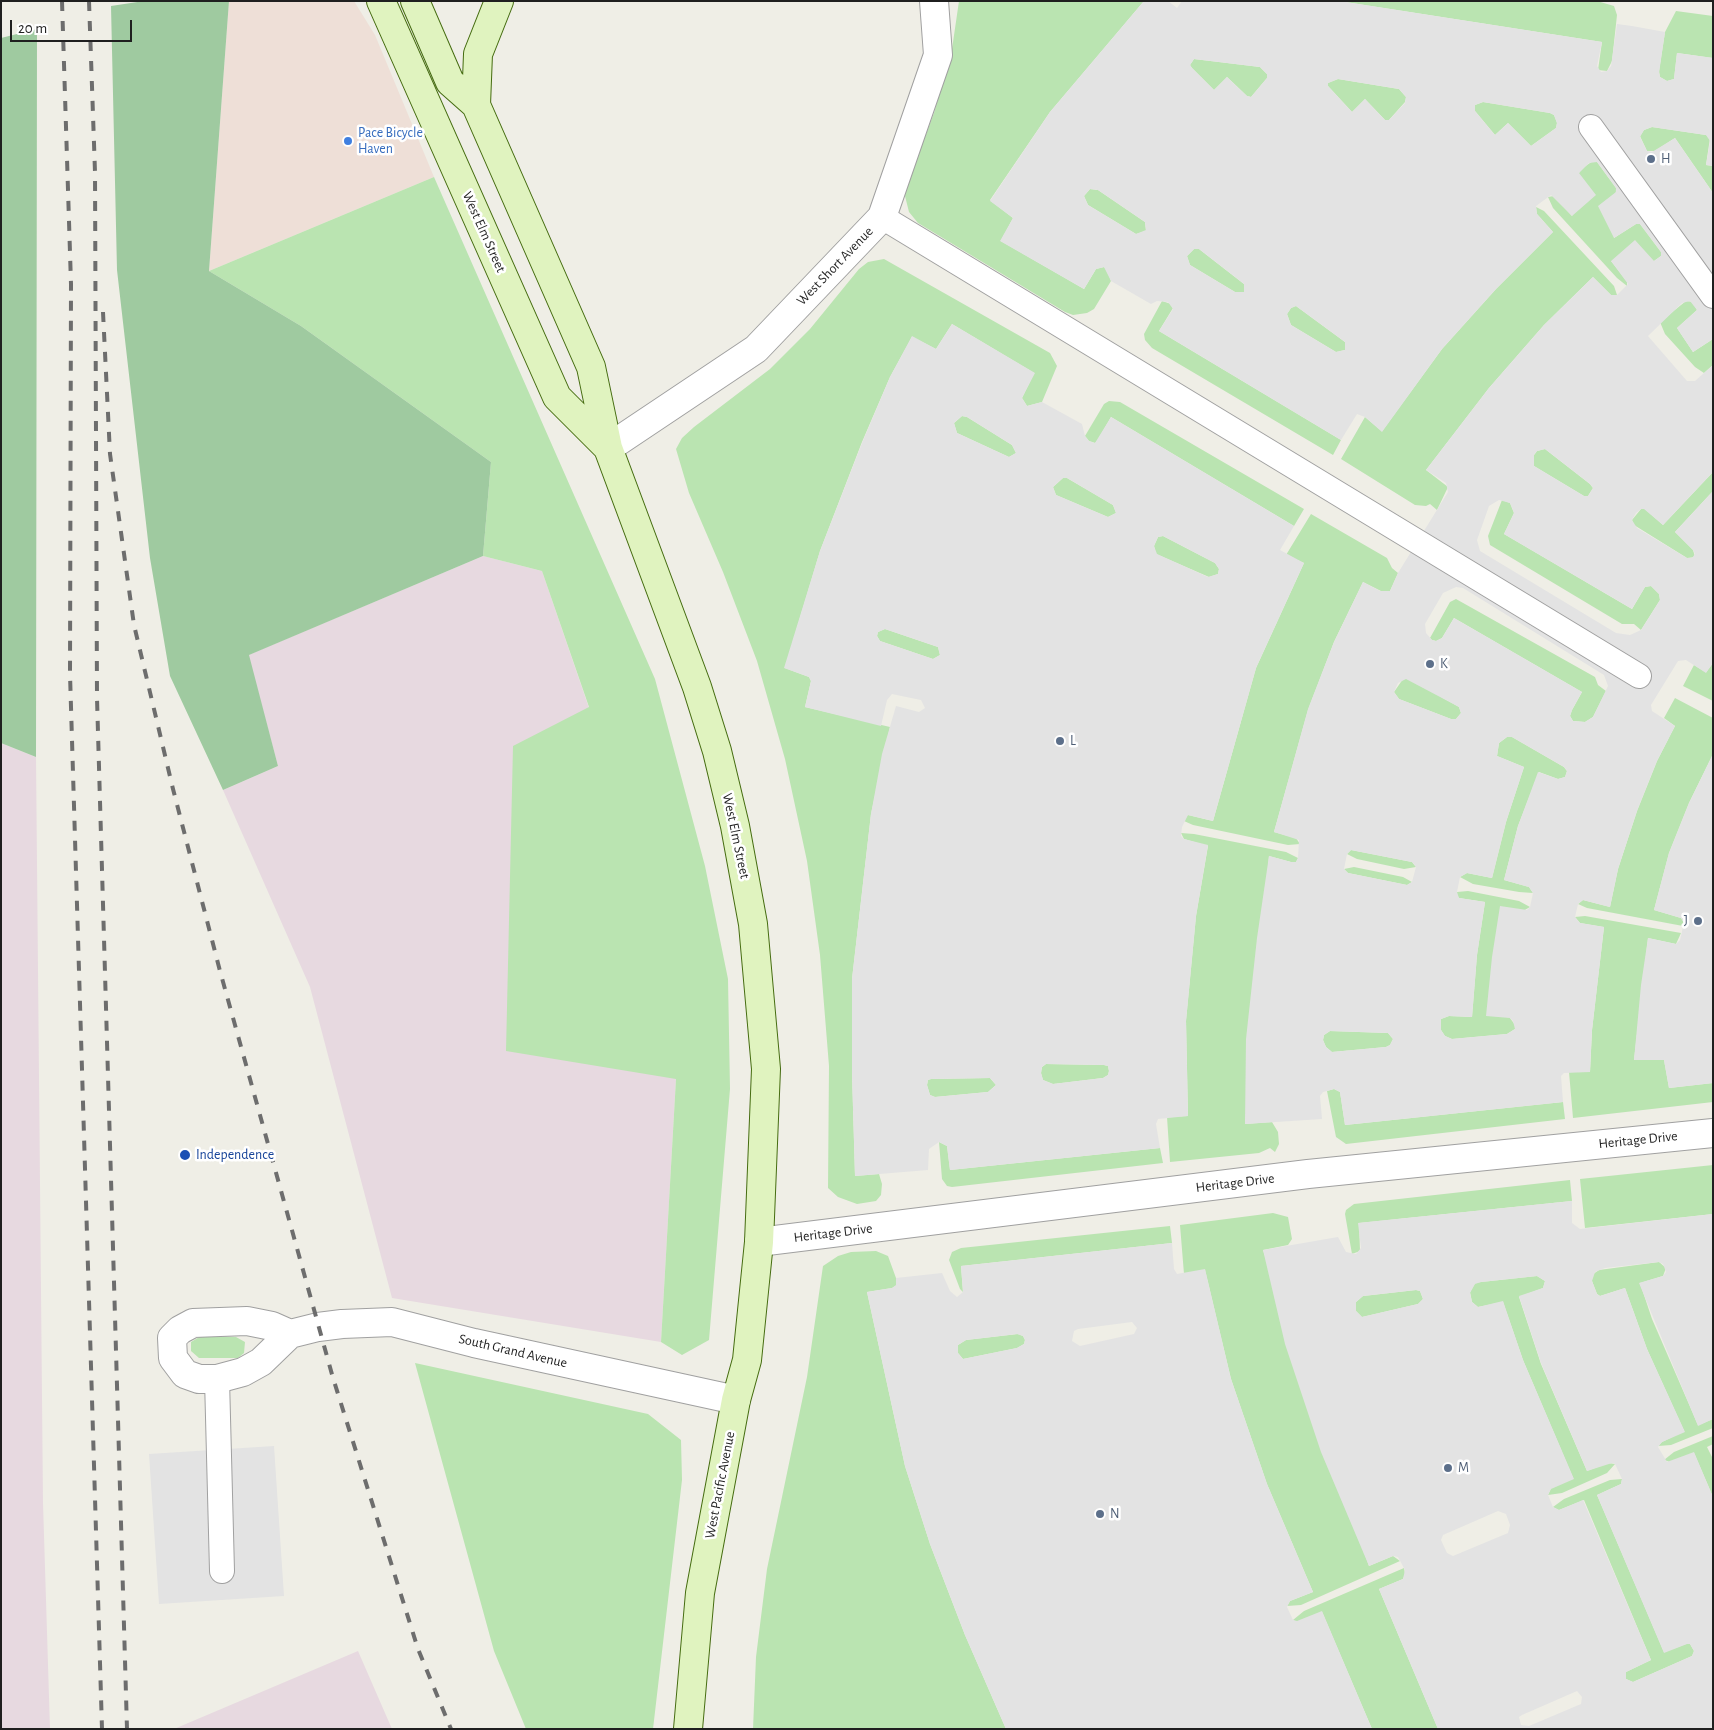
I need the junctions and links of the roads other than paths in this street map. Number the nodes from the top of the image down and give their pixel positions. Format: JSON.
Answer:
{"nodes":[{"id":1,"x":381,"y":1,"type":"edge"},
{"id":2,"x":415,"y":1,"type":"edge"},
{"id":3,"x":499,"y":1,"type":"edge"},
{"id":4,"x":934,"y":1,"type":"edge"},
{"id":5,"x":476,"y":104,"type":"junction"},
{"id":6,"x":1590,"y":127,"type":"dead end"},
{"id":7,"x":882,"y":217,"type":"junction"},
{"id":8,"x":1713,"y":296,"type":"edge"},
{"id":9,"x":608,"y":448,"type":"junction"},
{"id":10,"x":1639,"y":676,"type":"dead end"},
{"id":11,"x":1713,"y":1132,"type":"edge"},
{"id":12,"x":759,"y":1242,"type":"junction"},
{"id":13,"x":290,"y":1334,"type":"junction"},
{"id":14,"x":217,"y":1379,"type":"junction"},
{"id":15,"x":736,"y":1400,"type":"junction"},
{"id":16,"x":222,"y":1571,"type":"dead end"},
{"id":17,"x":688,"y":1729,"type":"edge"}],
"edges":[{"from":1,"to":9,"type":"street","name":"West Elm Street"},
{"from":2,"to":5,"type":"street","name":"West Elm Street"},
{"from":3,"to":5,"type":"street","name":"West Elm Street"},
{"from":4,"to":7,"type":"street","name":"West Short Avenue"},
{"from":5,"to":9,"type":"street","name":"West Elm Street"},
{"from":6,"to":8,"type":"lane"},
{"from":7,"to":9,"type":"street","name":"West Short Avenue"},
{"from":7,"to":10,"type":"lane"},
{"from":9,"to":12,"type":"street","name":"West Elm Street"},
{"from":11,"to":12,"type":"street","name":"Heritage Drive"},
{"from":12,"to":15,"type":"street","name":"West Pacific Avenue"},
{"from":13,"to":14,"type":"street"},
{"from":13,"to":14,"type":"street"},
{"from":13,"to":15,"type":"street","name":"South Grand Avenue"},
{"from":14,"to":16,"type":"lane"},
{"from":15,"to":17,"type":"street","name":"West Pacific Avenue"}]}
